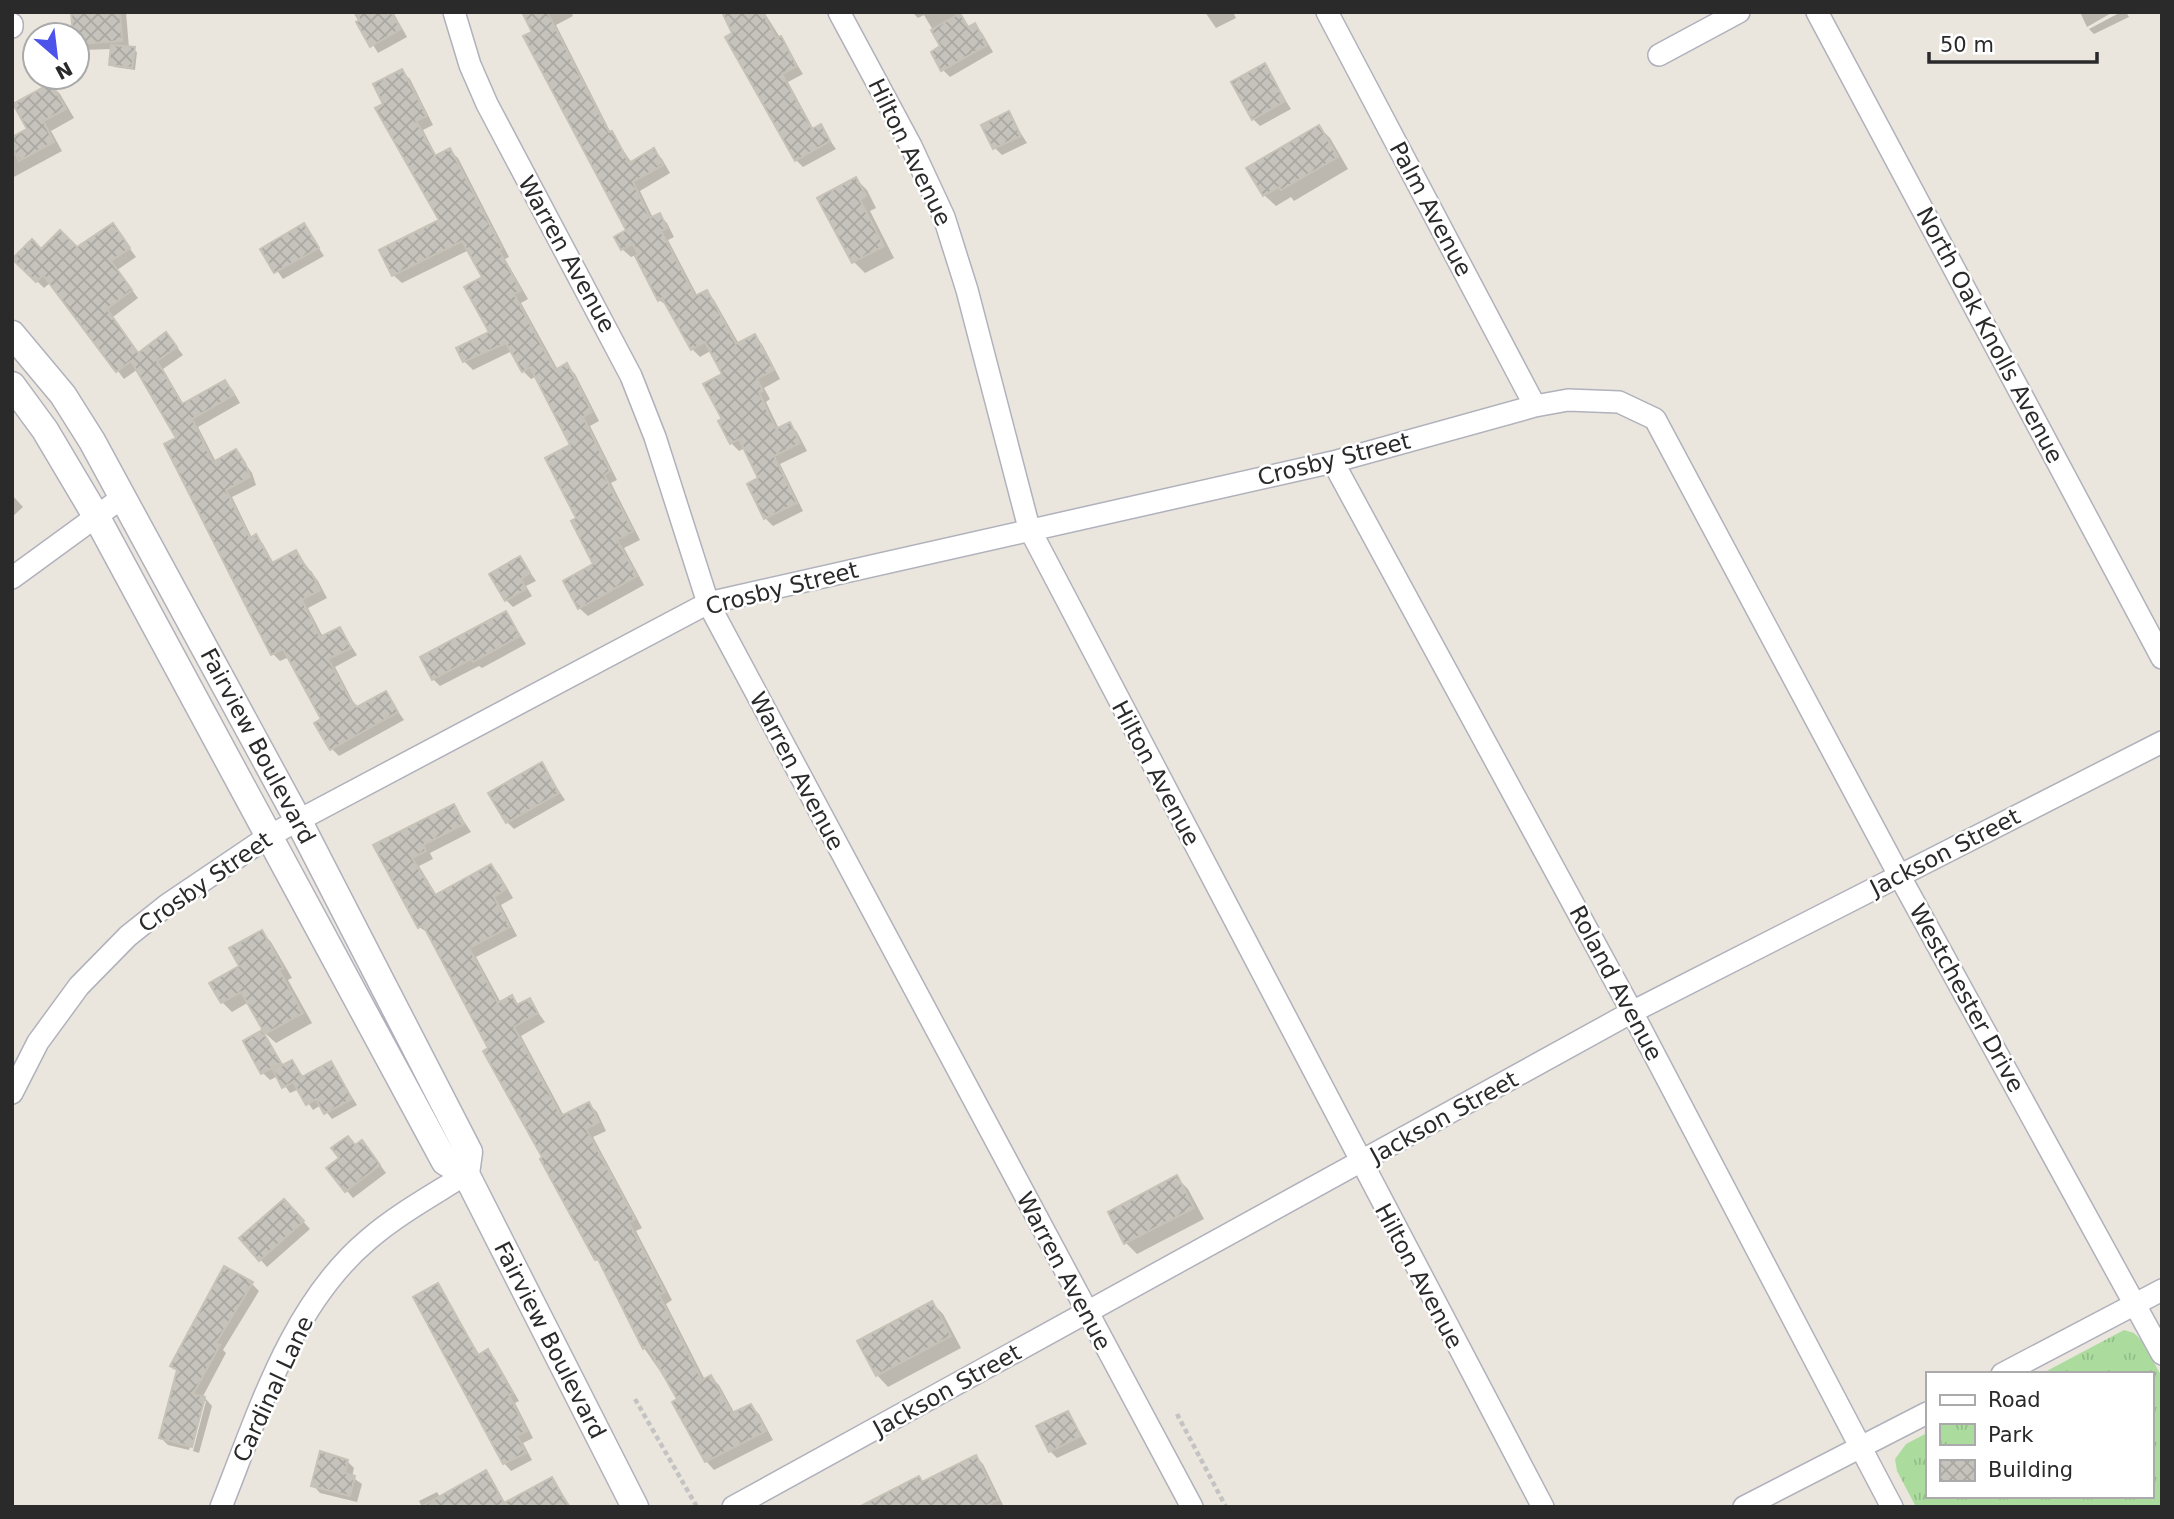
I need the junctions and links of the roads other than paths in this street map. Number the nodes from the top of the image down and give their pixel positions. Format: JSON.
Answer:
{"nodes":[{"id":1,"x":454,"y":12,"type":"edge"},
{"id":2,"x":839,"y":12,"type":"edge"},
{"id":3,"x":1327,"y":12,"type":"edge"},
{"id":4,"x":1740,"y":12,"type":"edge"},
{"id":5,"x":1817,"y":12,"type":"edge"},
{"id":6,"x":1659,"y":55,"type":"dead end"},
{"id":7,"x":12,"y":334,"type":"edge"},
{"id":8,"x":12,"y":385,"type":"edge"},
{"id":9,"x":1535,"y":406,"type":"junction"},
{"id":10,"x":1655,"y":419,"type":"joint"},
{"id":11,"x":1333,"y":462,"type":"junction"},
{"id":12,"x":123,"y":497,"type":"junction"},
{"id":13,"x":96,"y":516,"type":"junction"},
{"id":14,"x":1029,"y":528,"type":"junction"},
{"id":15,"x":12,"y":578,"type":"edge"},
{"id":16,"x":708,"y":603,"type":"junction"},
{"id":17,"x":2162,"y":657,"type":"edge"},
{"id":18,"x":2162,"y":741,"type":"edge"},
{"id":19,"x":298,"y":820,"type":"junction"},
{"id":20,"x":269,"y":836,"type":"junction"},
{"id":21,"x":1899,"y":874,"type":"junction"},
{"id":22,"x":1632,"y":1012,"type":"junction"},
{"id":23,"x":12,"y":1093,"type":"edge"},
{"id":24,"x":1360,"y":1164,"type":"junction"},
{"id":25,"x":466,"y":1174,"type":"junction"},
{"id":26,"x":2162,"y":1290,"type":"edge"},
{"id":27,"x":2136,"y":1304,"type":"junction"},
{"id":28,"x":1087,"y":1314,"type":"junction"},
{"id":29,"x":2162,"y":1354,"type":"edge"},
{"id":30,"x":2006,"y":1372,"type":"edge"},
{"id":31,"x":1926,"y":1414,"type":"edge"},
{"id":32,"x":1860,"y":1448,"type":"junction"},
{"id":33,"x":221,"y":1507,"type":"edge"},
{"id":34,"x":635,"y":1507,"type":"edge"},
{"id":35,"x":733,"y":1507,"type":"edge"},
{"id":36,"x":1192,"y":1507,"type":"edge"},
{"id":37,"x":1543,"y":1507,"type":"edge"},
{"id":38,"x":1744,"y":1507,"type":"edge"},
{"id":39,"x":1892,"y":1507,"type":"edge"}],
"edges":[{"from":1,"to":16,"type":"street","name":"Warren Avenue"},
{"from":2,"to":14,"type":"street","name":"Hilton Avenue"},
{"from":3,"to":9,"type":"street","name":"Palm Avenue"},
{"from":4,"to":6,"type":"street"},
{"from":5,"to":17,"type":"street","name":"North Oak Knolls Avenue"},
{"from":7,"to":12,"type":"street","name":"Fairview Boulevard"},
{"from":8,"to":13,"type":"street","name":"Fairview Boulevard"},
{"from":9,"to":10,"type":"street","name":"Crosby Street"},
{"from":9,"to":11,"type":"street","name":"Crosby Street"},
{"from":10,"to":21,"type":"street","name":"Westchester Drive"},
{"from":11,"to":14,"type":"street","name":"Crosby Street"},
{"from":11,"to":22,"type":"street","name":"Roland Avenue"},
{"from":12,"to":13,"type":"street"},
{"from":12,"to":19,"type":"street","name":"Fairview Boulevard"},
{"from":13,"to":15,"type":"street"},
{"from":13,"to":20,"type":"street","name":"Fairview Boulevard"},
{"from":14,"to":16,"type":"street","name":"Crosby Street"},
{"from":14,"to":24,"type":"street","name":"Hilton Avenue"},
{"from":16,"to":19,"type":"street","name":"Crosby Street"},
{"from":16,"to":28,"type":"street","name":"Warren Avenue"},
{"from":18,"to":21,"type":"street","name":"Jackson Street"},
{"from":19,"to":20,"type":"street","name":"Crosby Street"},
{"from":19,"to":25,"type":"street","name":"Fairview Boulevard"},
{"from":20,"to":23,"type":"street","name":"Crosby Street"},
{"from":20,"to":25,"type":"street","name":"Fairview Boulevard"},
{"from":21,"to":22,"type":"street","name":"Jackson Street"},
{"from":21,"to":27,"type":"street","name":"Westchester Drive"},
{"from":22,"to":24,"type":"street","name":"Jackson Street"},
{"from":22,"to":32,"type":"street","name":"Roland Avenue"},
{"from":24,"to":28,"type":"street","name":"Jackson Street"},
{"from":24,"to":37,"type":"street","name":"Hilton Avenue"},
{"from":25,"to":33,"type":"street","name":"Cardinal Lane"},
{"from":25,"to":34,"type":"street","name":"Fairview Boulevard"},
{"from":26,"to":27,"type":"street"},
{"from":27,"to":29,"type":"street","name":"Westchester Drive"},
{"from":27,"to":30,"type":"street"},
{"from":28,"to":35,"type":"street","name":"Jackson Street"},
{"from":28,"to":36,"type":"street","name":"Warren Avenue"},
{"from":31,"to":32,"type":"street"},
{"from":32,"to":38,"type":"street"},
{"from":32,"to":39,"type":"street","name":"Roland Avenue"}]}
